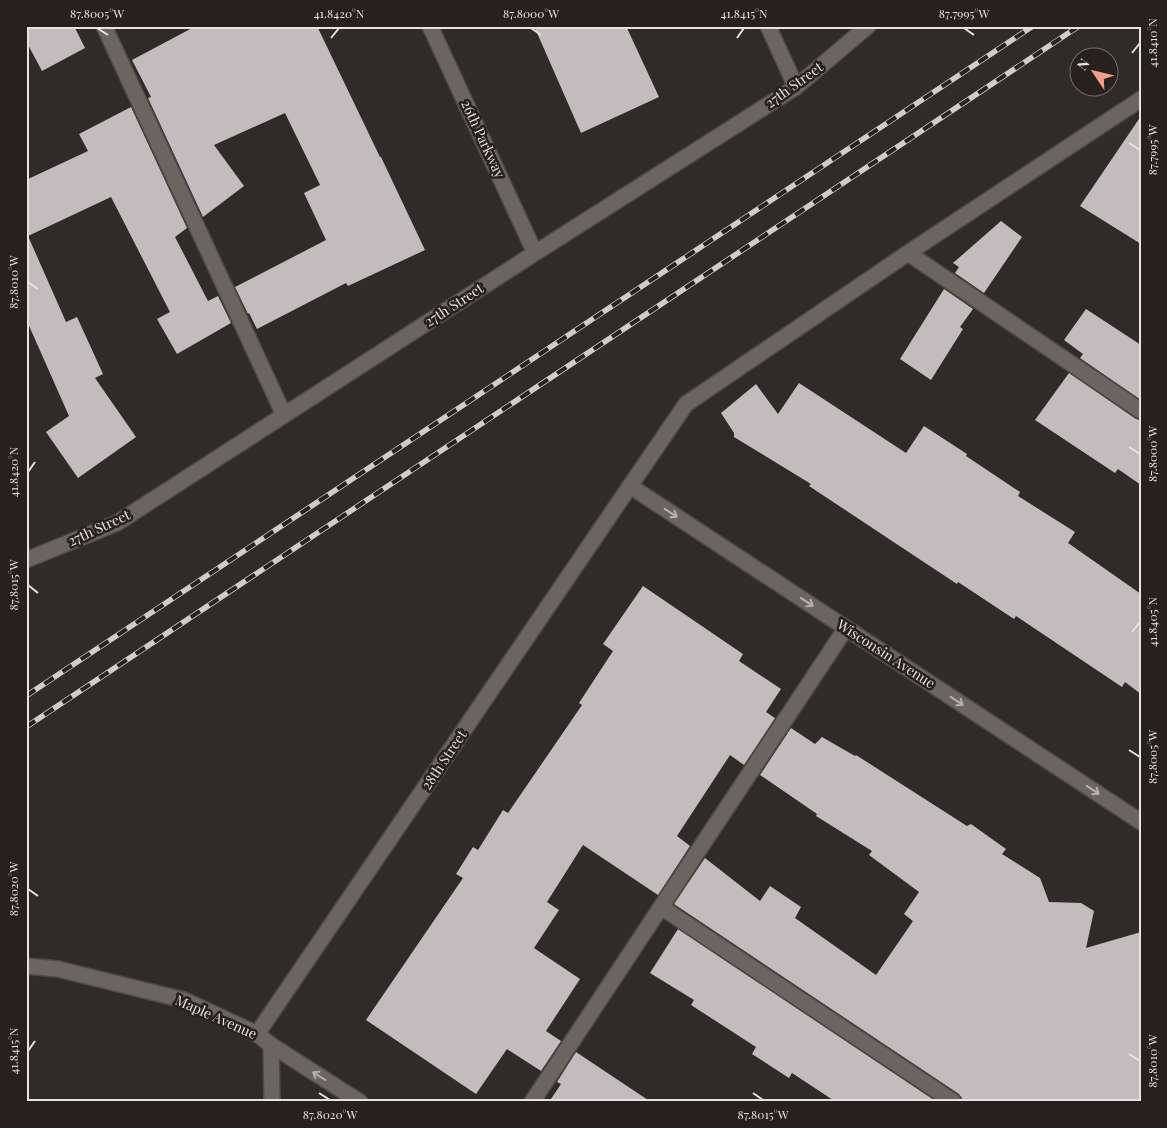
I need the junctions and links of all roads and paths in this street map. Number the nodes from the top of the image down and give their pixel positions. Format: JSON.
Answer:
{"nodes":[{"id":1,"x":104,"y":26,"type":"edge"},
{"id":2,"x":430,"y":26,"type":"edge"},
{"id":3,"x":768,"y":26,"type":"edge"},
{"id":4,"x":868,"y":26,"type":"edge"},
{"id":5,"x":796,"y":88,"type":"junction"},
{"id":6,"x":1141,"y":99,"type":"edge"},
{"id":7,"x":535,"y":252,"type":"junction"},
{"id":8,"x":908,"y":253,"type":"junction"},
{"id":9,"x":1141,"y":411,"type":"edge"},
{"id":10,"x":284,"y":415,"type":"junction"},
{"id":11,"x":630,"y":486,"type":"junction"},
{"id":12,"x":26,"y":560,"type":"edge"},
{"id":13,"x":846,"y":628,"type":"junction"},
{"id":14,"x":1141,"y":822,"type":"edge"},
{"id":15,"x":661,"y":907,"type":"junction"},
{"id":16,"x":26,"y":966,"type":"edge"},
{"id":17,"x":257,"y":1034,"type":"junction"},
{"id":18,"x":271,"y":1045,"type":"junction"},
{"id":19,"x":272,"y":1102,"type":"edge"},
{"id":20,"x":360,"y":1102,"type":"edge"},
{"id":21,"x":532,"y":1102,"type":"edge"},
{"id":22,"x":954,"y":1102,"type":"edge"}],
"edges":[{"from":1,"to":10,"type":"street"},
{"from":2,"to":7,"type":"street","name":"26th Parkway"},
{"from":3,"to":5,"type":"street"},
{"from":4,"to":5,"type":"street","name":"27th Street"},
{"from":5,"to":7,"type":"street","name":"27th Street"},
{"from":6,"to":8,"type":"street","name":"28th Street"},
{"from":7,"to":10,"type":"street","name":"27th Street"},
{"from":8,"to":9,"type":"street"},
{"from":8,"to":11,"type":"street","name":"28th Street"},
{"from":10,"to":12,"type":"street","name":"27th Street"},
{"from":11,"to":13,"type":"street","name":"Wisconsin Avenue","one_way":true},
{"from":11,"to":17,"type":"street","name":"28th Street"},
{"from":13,"to":14,"type":"street","name":"Wisconsin Avenue","one_way":true},
{"from":13,"to":15,"type":"street"},
{"from":15,"to":21,"type":"street"},
{"from":15,"to":22,"type":"street"},
{"from":16,"to":17,"type":"street","name":"Maple Avenue"},
{"from":17,"to":18,"type":"street","name":"Maple Avenue"},
{"from":18,"to":19,"type":"street"},
{"from":20,"to":18,"type":"street","name":"Maple Avenue","one_way":true}]}
